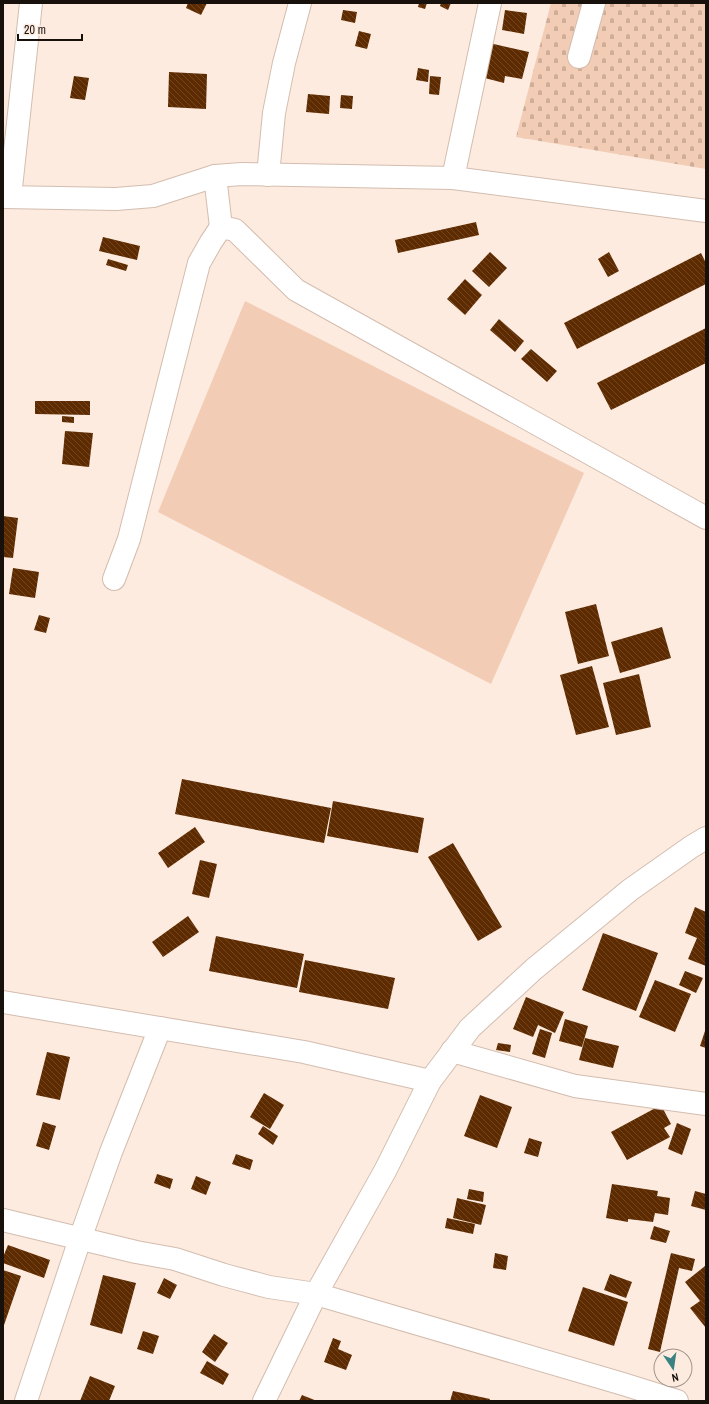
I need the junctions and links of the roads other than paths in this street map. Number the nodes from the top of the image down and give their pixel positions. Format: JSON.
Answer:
{"nodes":[{"id":1,"x":31,"y":3,"type":"edge"},
{"id":2,"x":300,"y":3,"type":"edge"},
{"id":3,"x":490,"y":3,"type":"edge"},
{"id":4,"x":594,"y":3,"type":"edge"},
{"id":5,"x":579,"y":57,"type":"dead end"},
{"id":6,"x":268,"y":174,"type":"junction"},
{"id":7,"x":215,"y":176,"type":"junction"},
{"id":8,"x":453,"y":178,"type":"junction"},
{"id":9,"x":7,"y":197,"type":"edge"},
{"id":10,"x":706,"y":211,"type":"edge"},
{"id":11,"x":222,"y":227,"type":"junction"},
{"id":12,"x":706,"y":518,"type":"edge"},
{"id":13,"x":114,"y":579,"type":"dead end"},
{"id":14,"x":706,"y":838,"type":"edge"},
{"id":15,"x":3,"y":1002,"type":"edge"},
{"id":16,"x":160,"y":1028,"type":"junction"},
{"id":17,"x":452,"y":1051,"type":"junction"},
{"id":18,"x":430,"y":1081,"type":"junction"},
{"id":19,"x":706,"y":1104,"type":"edge"},
{"id":20,"x":3,"y":1220,"type":"edge"},
{"id":21,"x":80,"y":1239,"type":"junction"},
{"id":22,"x":316,"y":1294,"type":"junction"},
{"id":23,"x":26,"y":1401,"type":"edge"},
{"id":24,"x":264,"y":1401,"type":"edge"},
{"id":25,"x":677,"y":1401,"type":"edge"}],
"edges":[{"from":1,"to":9,"type":"street"},
{"from":2,"to":6,"type":"street"},
{"from":3,"to":8,"type":"street"},
{"from":4,"to":5,"type":"street"},
{"from":6,"to":7,"type":"street"},
{"from":6,"to":8,"type":"street"},
{"from":7,"to":9,"type":"street"},
{"from":7,"to":11,"type":"street"},
{"from":8,"to":10,"type":"street"},
{"from":11,"to":12,"type":"street"},
{"from":11,"to":13,"type":"street"},
{"from":14,"to":17,"type":"street"},
{"from":15,"to":16,"type":"street"},
{"from":16,"to":18,"type":"street"},
{"from":16,"to":21,"type":"street"},
{"from":17,"to":18,"type":"street"},
{"from":17,"to":19,"type":"street"},
{"from":18,"to":22,"type":"street"},
{"from":20,"to":21,"type":"street"},
{"from":21,"to":22,"type":"street"},
{"from":21,"to":23,"type":"street"},
{"from":22,"to":24,"type":"street"},
{"from":22,"to":25,"type":"street"}]}
